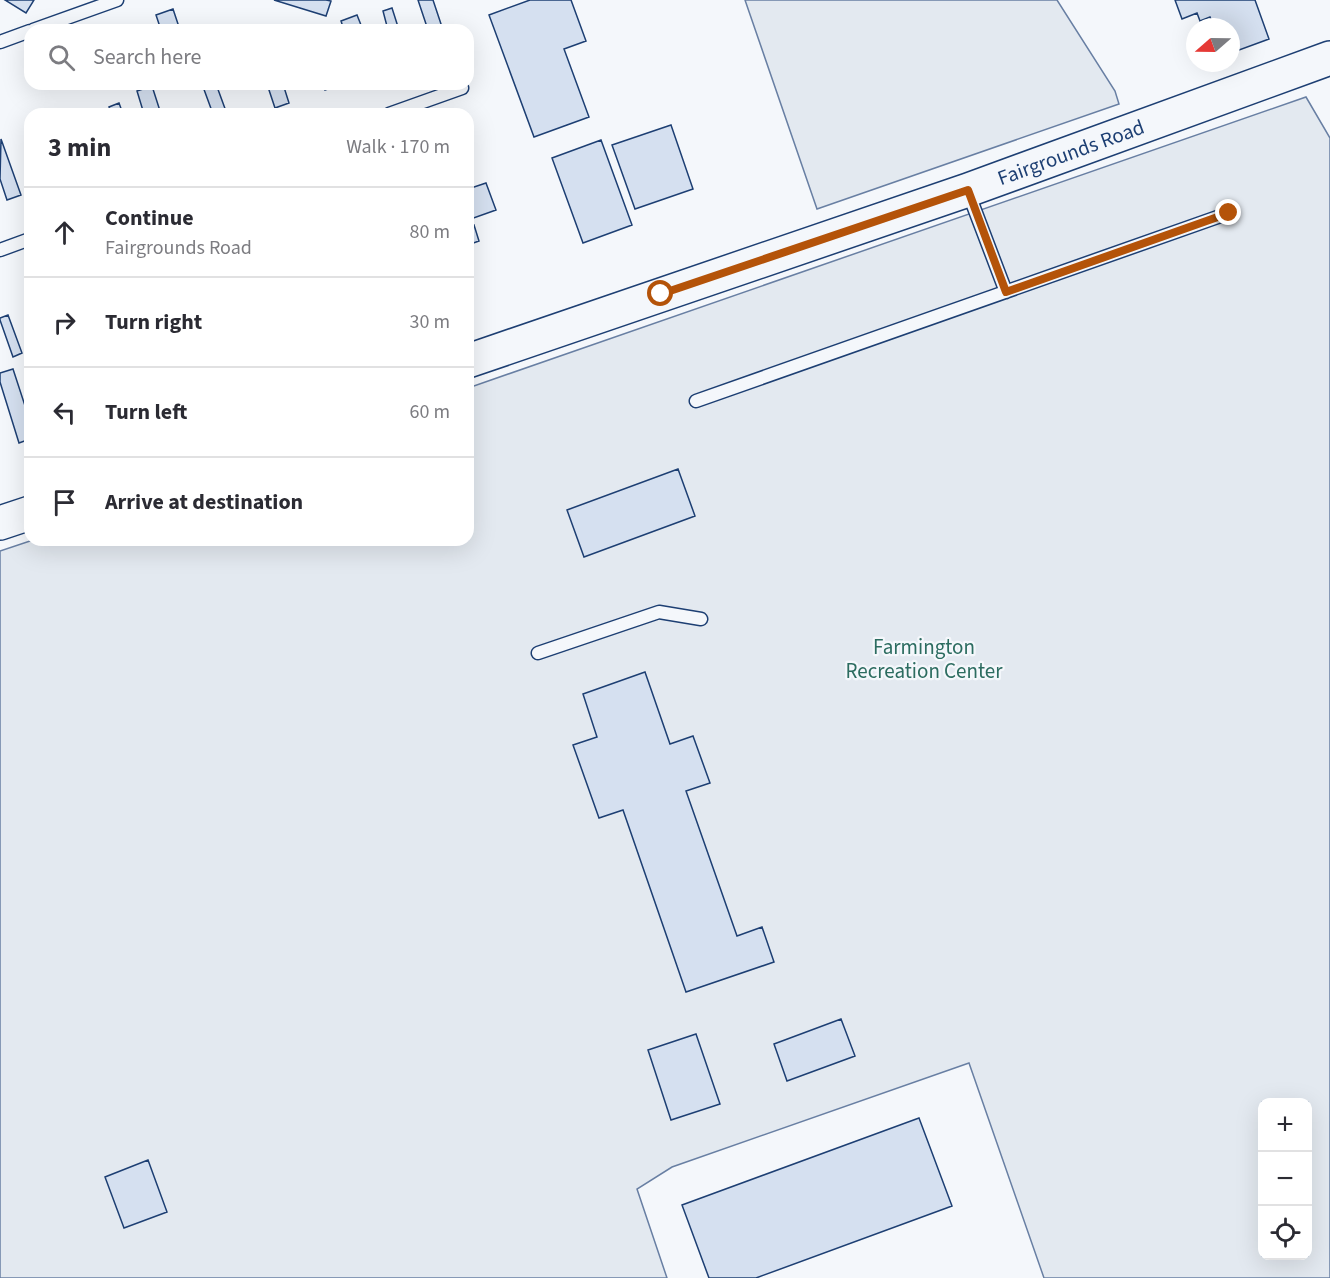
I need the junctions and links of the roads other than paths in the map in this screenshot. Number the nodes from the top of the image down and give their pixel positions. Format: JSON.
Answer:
{"nodes":[{"id":1,"x":117,"y":0,"type":"edge"},
{"id":2,"x":51,"y":24,"type":"edge"},
{"id":3,"x":24,"y":34,"type":"edge"},
{"id":4,"x":0,"y":42,"type":"edge"},
{"id":5,"x":1330,"y":58,"type":"edge"},
{"id":6,"x":456,"y":90,"type":"edge"},
{"id":7,"x":406,"y":108,"type":"edge"},
{"id":8,"x":968,"y":190,"type":"junction"},
{"id":9,"x":1229,"y":213,"type":"dead end"},
{"id":10,"x":24,"y":241,"type":"edge"},
{"id":11,"x":0,"y":250,"type":"edge"},
{"id":12,"x":1006,"y":292,"type":"junction"},
{"id":13,"x":474,"y":359,"type":"edge"},
{"id":14,"x":696,"y":401,"type":"dead end"},
{"id":15,"x":24,"y":515,"type":"edge"},
{"id":16,"x":0,"y":523,"type":"edge"},
{"id":17,"x":701,"y":619,"type":"dead end"},
{"id":18,"x":538,"y":653,"type":"dead end"}],
"edges":[{"from":1,"to":2,"type":"lane"},
{"from":3,"to":4,"type":"lane"},
{"from":5,"to":8,"type":"street","name":"Fairgrounds Road"},
{"from":6,"to":7,"type":"lane"},
{"from":8,"to":12,"type":"lane"},
{"from":8,"to":13,"type":"street","name":"Fairgrounds Road"},
{"from":9,"to":12,"type":"lane"},
{"from":10,"to":11,"type":"lane"},
{"from":12,"to":14,"type":"lane"},
{"from":15,"to":16,"type":"street"},
{"from":17,"to":18,"type":"lane"}]}
